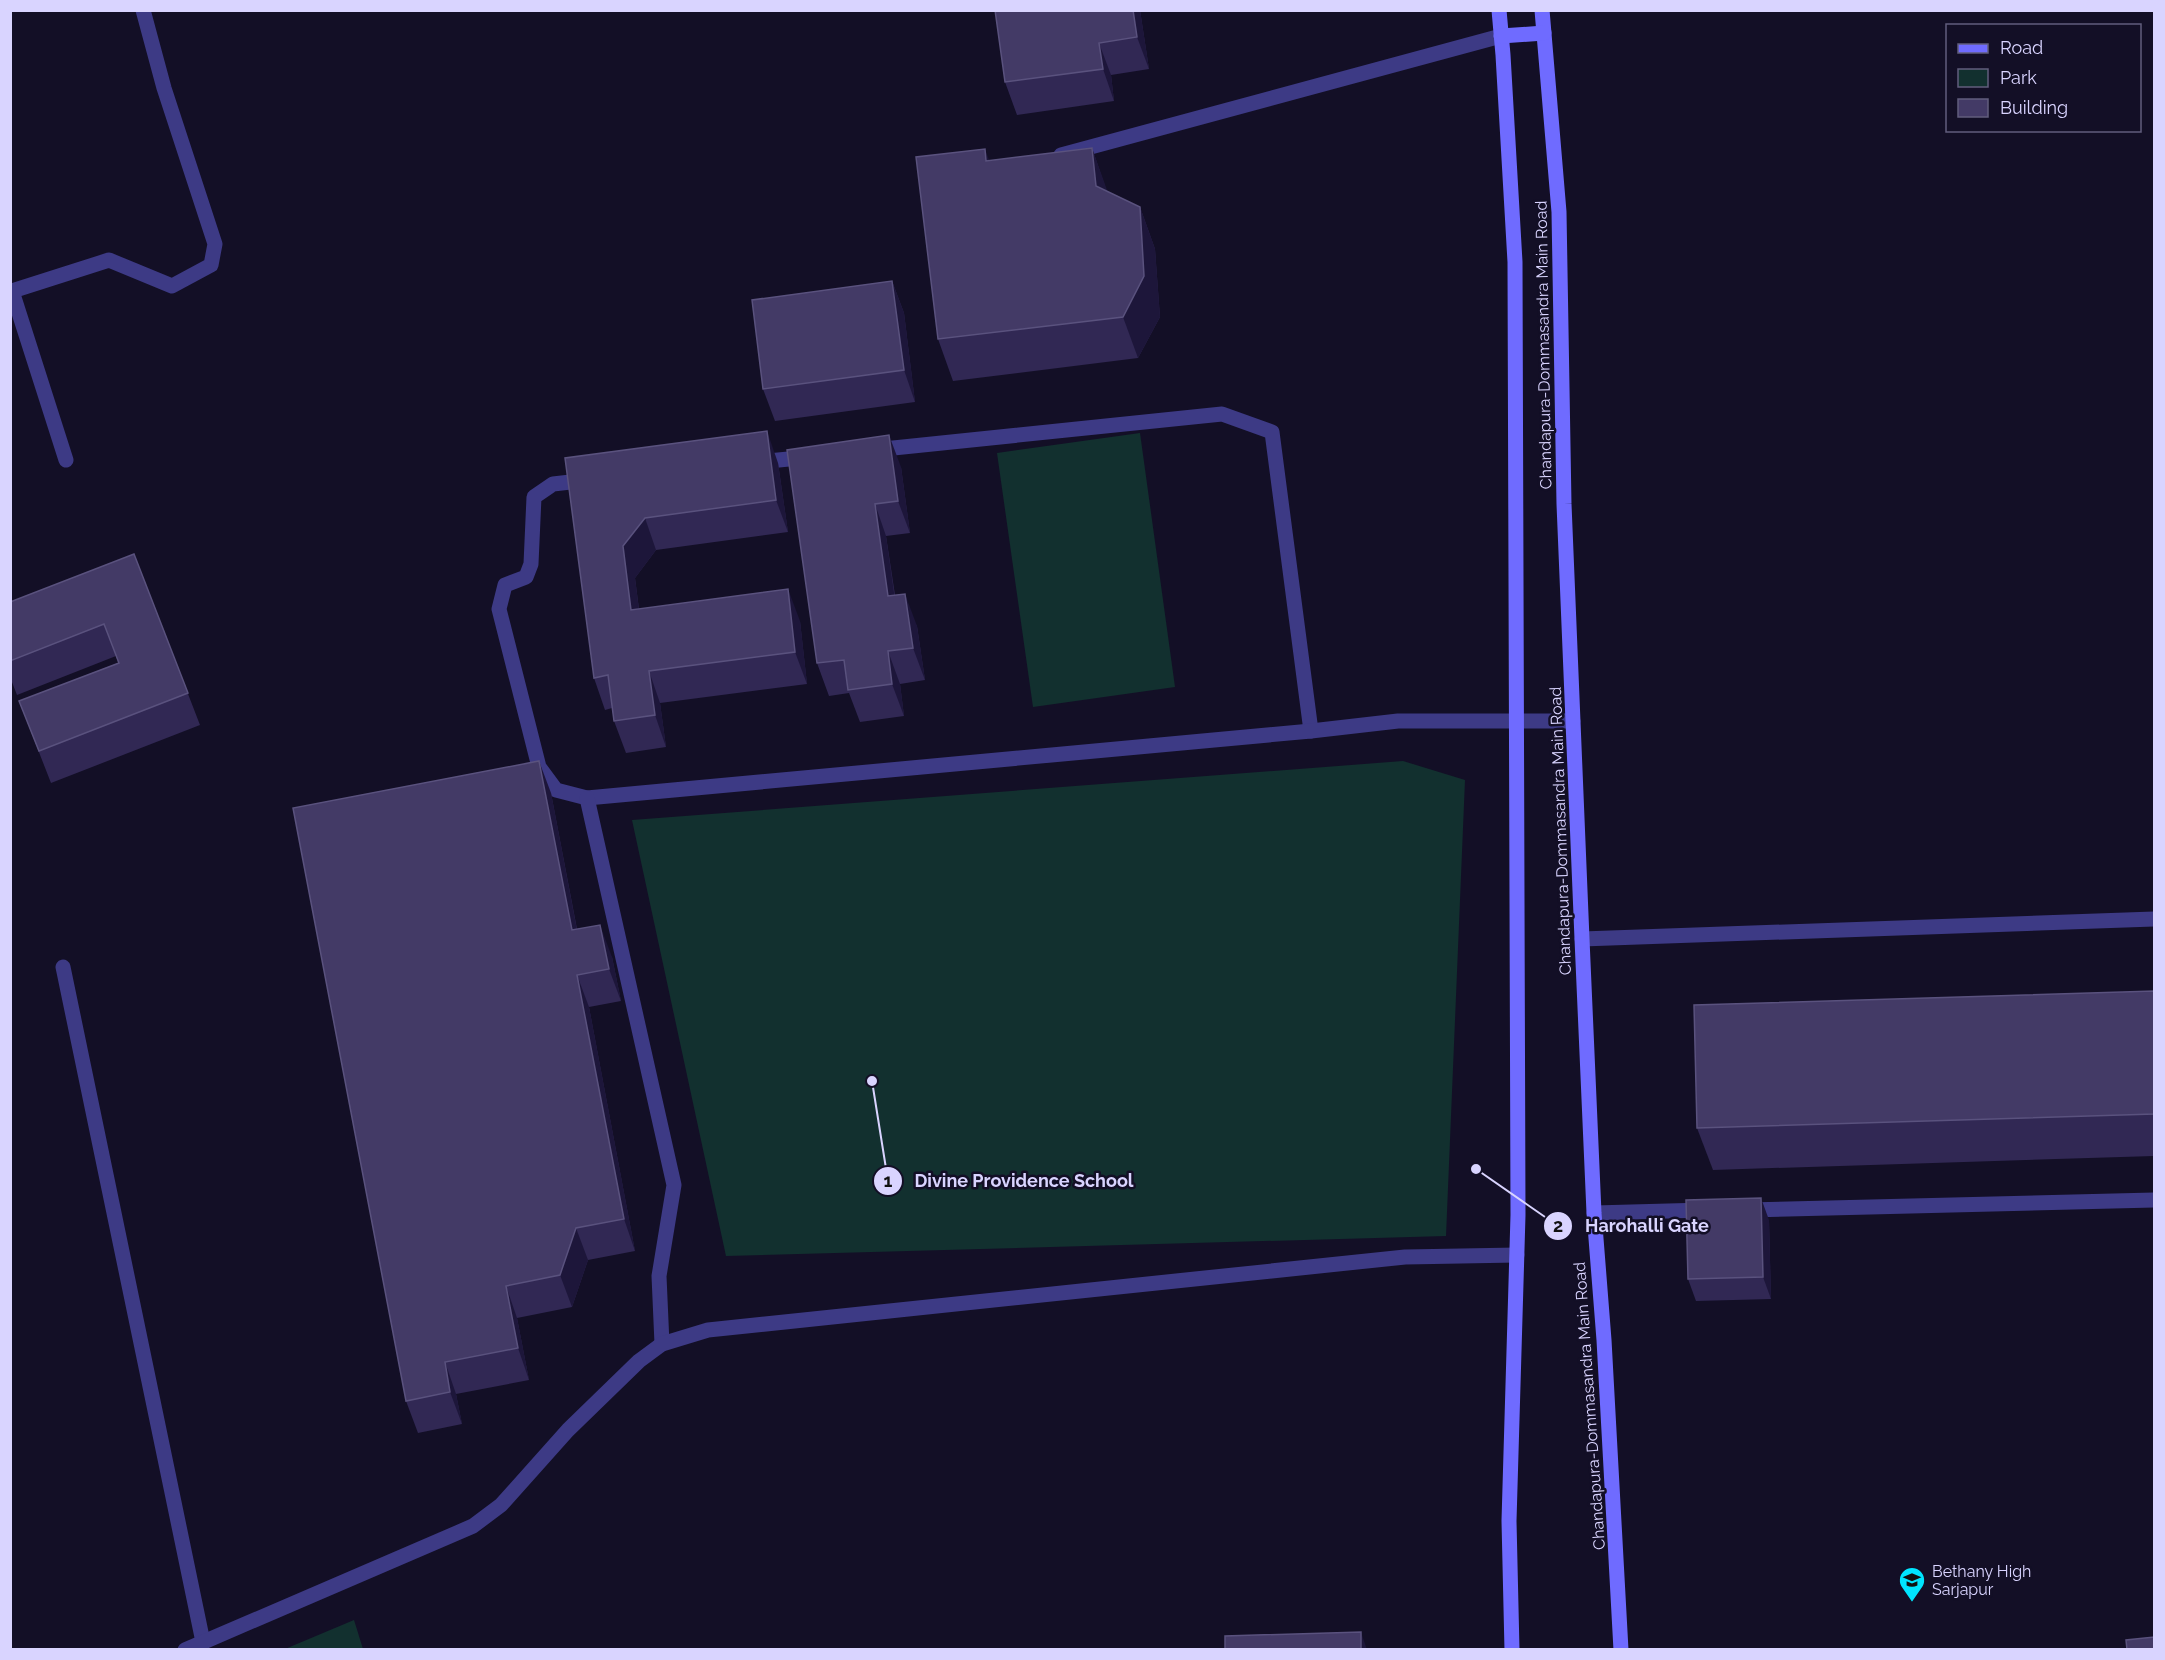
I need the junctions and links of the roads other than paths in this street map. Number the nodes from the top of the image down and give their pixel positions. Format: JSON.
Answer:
{"nodes":[{"id":1,"x":143,"y":10,"type":"edge"},
{"id":2,"x":1499,"y":10,"type":"edge"},
{"id":3,"x":1542,"y":10,"type":"edge"},
{"id":4,"x":1544,"y":33,"type":"junction"},
{"id":5,"x":1502,"y":36,"type":"junction"},
{"id":6,"x":1050,"y":158,"type":"edge"},
{"id":7,"x":858,"y":452,"type":"edge"},
{"id":8,"x":823,"y":455,"type":"edge"},
{"id":9,"x":66,"y":460,"type":"dead end"},
{"id":10,"x":741,"y":464,"type":"edge"},
{"id":11,"x":600,"y":479,"type":"edge"},
{"id":12,"x":1573,"y":721,"type":"junction"},
{"id":13,"x":1516,"y":722,"type":"junction"},
{"id":14,"x":1311,"y":731,"type":"junction"},
{"id":15,"x":587,"y":798,"type":"junction"},
{"id":16,"x":2154,"y":919,"type":"edge"},
{"id":17,"x":1582,"y":939,"type":"junction"},
{"id":18,"x":63,"y":967,"type":"dead end"},
{"id":19,"x":2154,"y":1200,"type":"edge"},
{"id":20,"x":1594,"y":1213,"type":"junction"},
{"id":21,"x":1517,"y":1255,"type":"junction"},
{"id":22,"x":662,"y":1344,"type":"junction"},
{"id":23,"x":202,"y":1642,"type":"junction"},
{"id":24,"x":185,"y":1650,"type":"edge"},
{"id":25,"x":1512,"y":1650,"type":"edge"},
{"id":26,"x":1621,"y":1650,"type":"edge"}],
"edges":[{"from":1,"to":9,"type":"street"},
{"from":2,"to":5,"type":"main road","name":"Chandapura-Dommasandra Main Road"},
{"from":3,"to":4,"type":"main road","name":"Chandapura-Dommasandra Main Road"},
{"from":4,"to":5,"type":"main road"},
{"from":4,"to":12,"type":"main road","name":"Chandapura-Dommasandra Main Road"},
{"from":5,"to":6,"type":"street"},
{"from":5,"to":13,"type":"main road","name":"Chandapura-Dommasandra Main Road"},
{"from":7,"to":14,"type":"street"},
{"from":8,"to":10,"type":"street"},
{"from":11,"to":15,"type":"street"},
{"from":12,"to":13,"type":"street"},
{"from":12,"to":17,"type":"main road","name":"Chandapura-Dommasandra Main Road"},
{"from":13,"to":14,"type":"street"},
{"from":13,"to":21,"type":"main road","name":"Chandapura-Dommasandra Main Road"},
{"from":14,"to":15,"type":"street"},
{"from":15,"to":22,"type":"street"},
{"from":16,"to":17,"type":"street"},
{"from":17,"to":20,"type":"main road","name":"Chandapura-Dommasandra Main Road"},
{"from":18,"to":23,"type":"street"},
{"from":19,"to":20,"type":"street"},
{"from":20,"to":26,"type":"main road","name":"Chandapura-Dommasandra Main Road"},
{"from":21,"to":22,"type":"street"},
{"from":21,"to":25,"type":"main road","name":"Chandapura-Dommasandra Main Road"},
{"from":22,"to":23,"type":"street"},
{"from":23,"to":24,"type":"street"}]}
